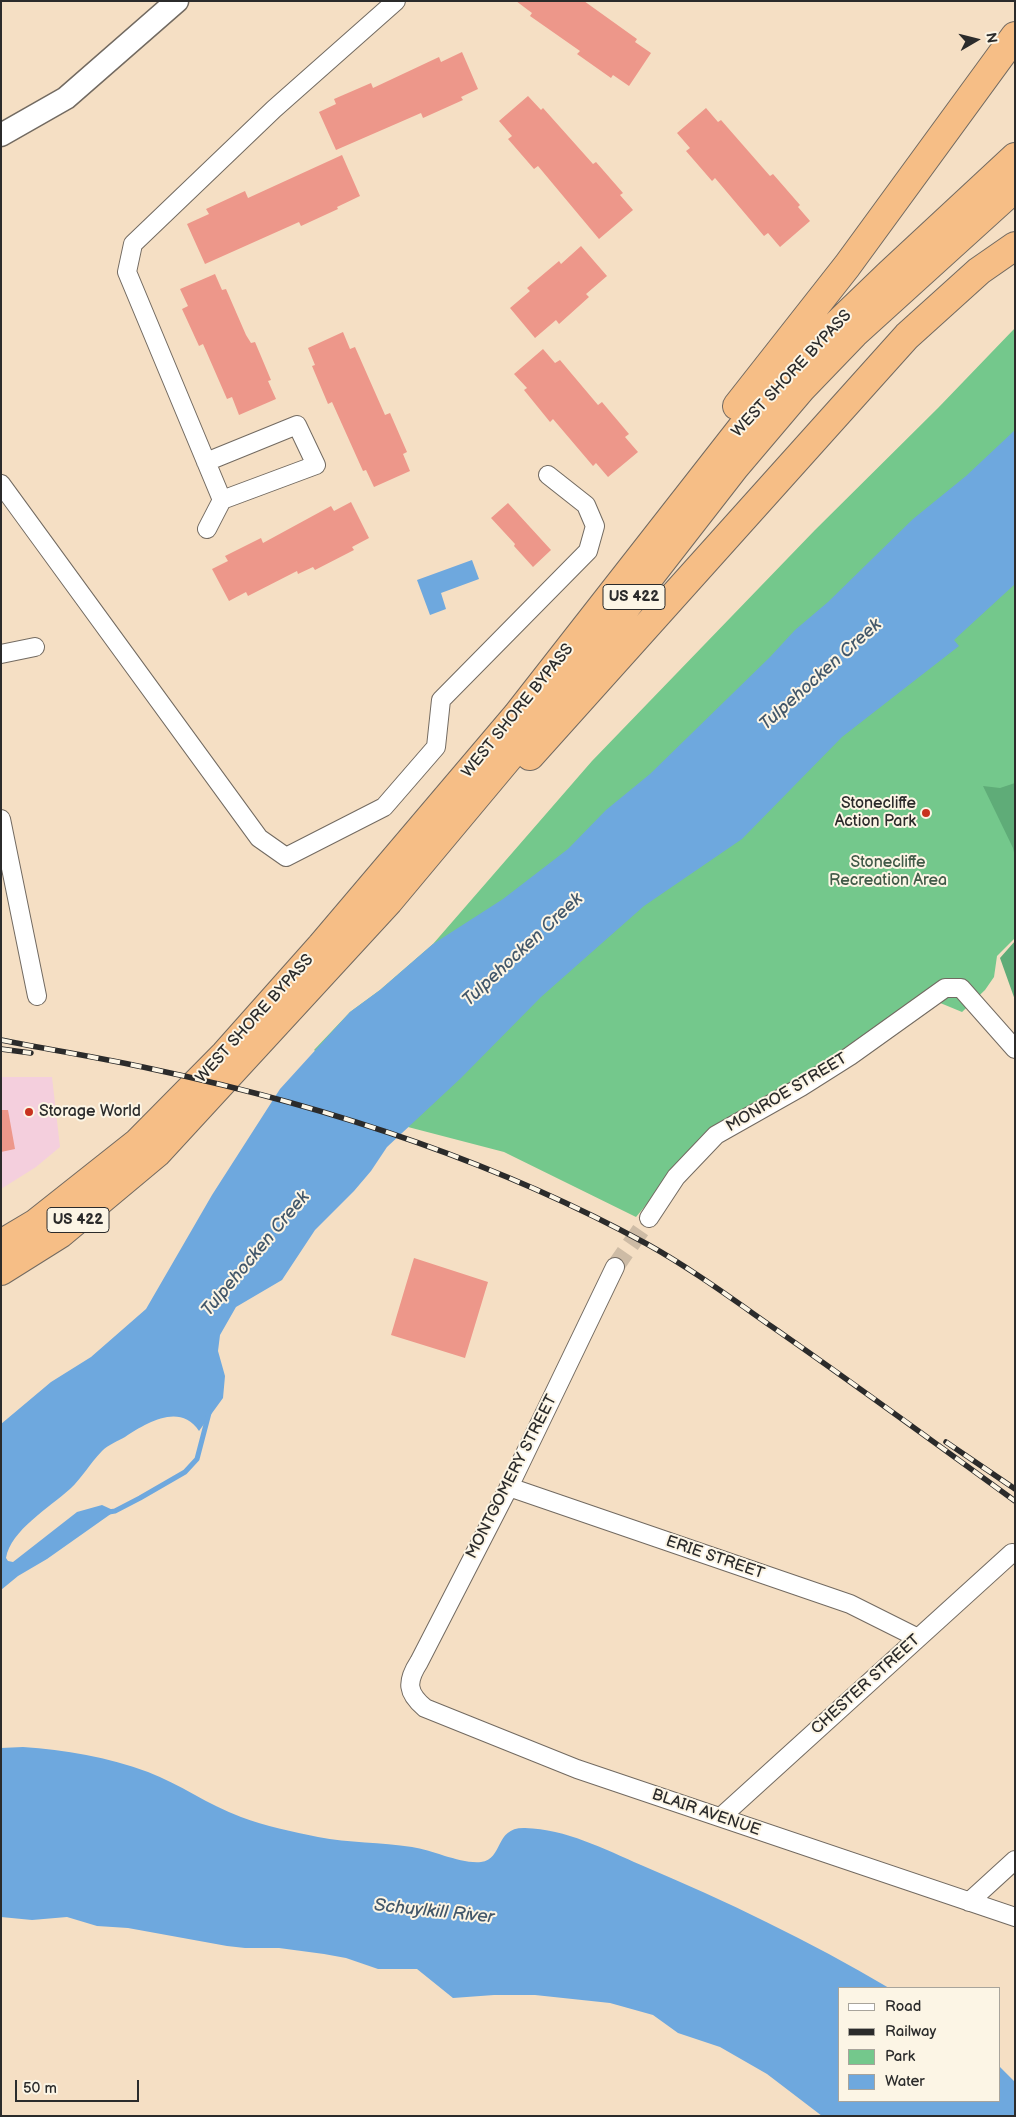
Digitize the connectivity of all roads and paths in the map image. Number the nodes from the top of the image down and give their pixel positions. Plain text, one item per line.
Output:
1 (177, 1) edge
2 (396, 1) edge
3 (1015, 36) edge
4 (1, 135) edge
5 (1015, 157) edge
6 (1015, 188) edge
7 (1015, 246) edge
8 (206, 462) junction
9 (548, 475) dead end
10 (1, 484) edge
11 (222, 500) junction
12 (207, 529) dead end
13 (640, 559) junction
14 (35, 647) dead end
15 (1, 654) edge
16 (1, 819) edge
17 (37, 996) dead end
18 (275, 1027) junction
19 (1015, 1049) edge
20 (149, 1160) junction
21 (82, 1187) junction
22 (649, 1218) tunnel mouth
23 (1, 1232) edge
24 (1, 1244) edge
25 (616, 1267) tunnel mouth
26 (1, 1271) edge
27 (1, 1287) edge
28 (508, 1487) junction
29 (1012, 1553) dead end
30 (918, 1638) junction
31 (410, 1688) joint
32 (721, 1817) junction
33 (1015, 1860) edge
34 (970, 1902) junction
35 (1015, 1917) edge

1 - 4 street
2 - 8 street
3 - 13 highway, US 422
5 - 13 highway, WEST SHORE BYPASS
6 - 18 highway, WEST SHORE BYPASS / US 422
7 - 18 highway
8 - 11 street
8 - 11 street
9 - 10 street
11 - 12 street
13 - 21 highway, WEST SHORE BYPASS / US 422
14 - 15 street
16 - 17 street
18 - 20 highway, WEST SHORE BYPASS / US 422
19 - 22 street, MONROE STREET
20 - 26 highway, WEST SHORE BYPASS / US 422
20 - 27 highway
21 - 23 highway
21 - 24 highway, WEST SHORE BYPASS / US 422
25 - 28 street, MONTGOMERY STREET
28 - 30 street, ERIE STREET
28 - 31 street, MONTGOMERY STREET
29 - 30 street, CHESTER STREET
30 - 32 street, CHESTER STREET
31 - 32 street, BLAIR AVENUE
32 - 34 street, BLAIR AVENUE
33 - 34 street
34 - 35 street, BLAIR AVENUE

